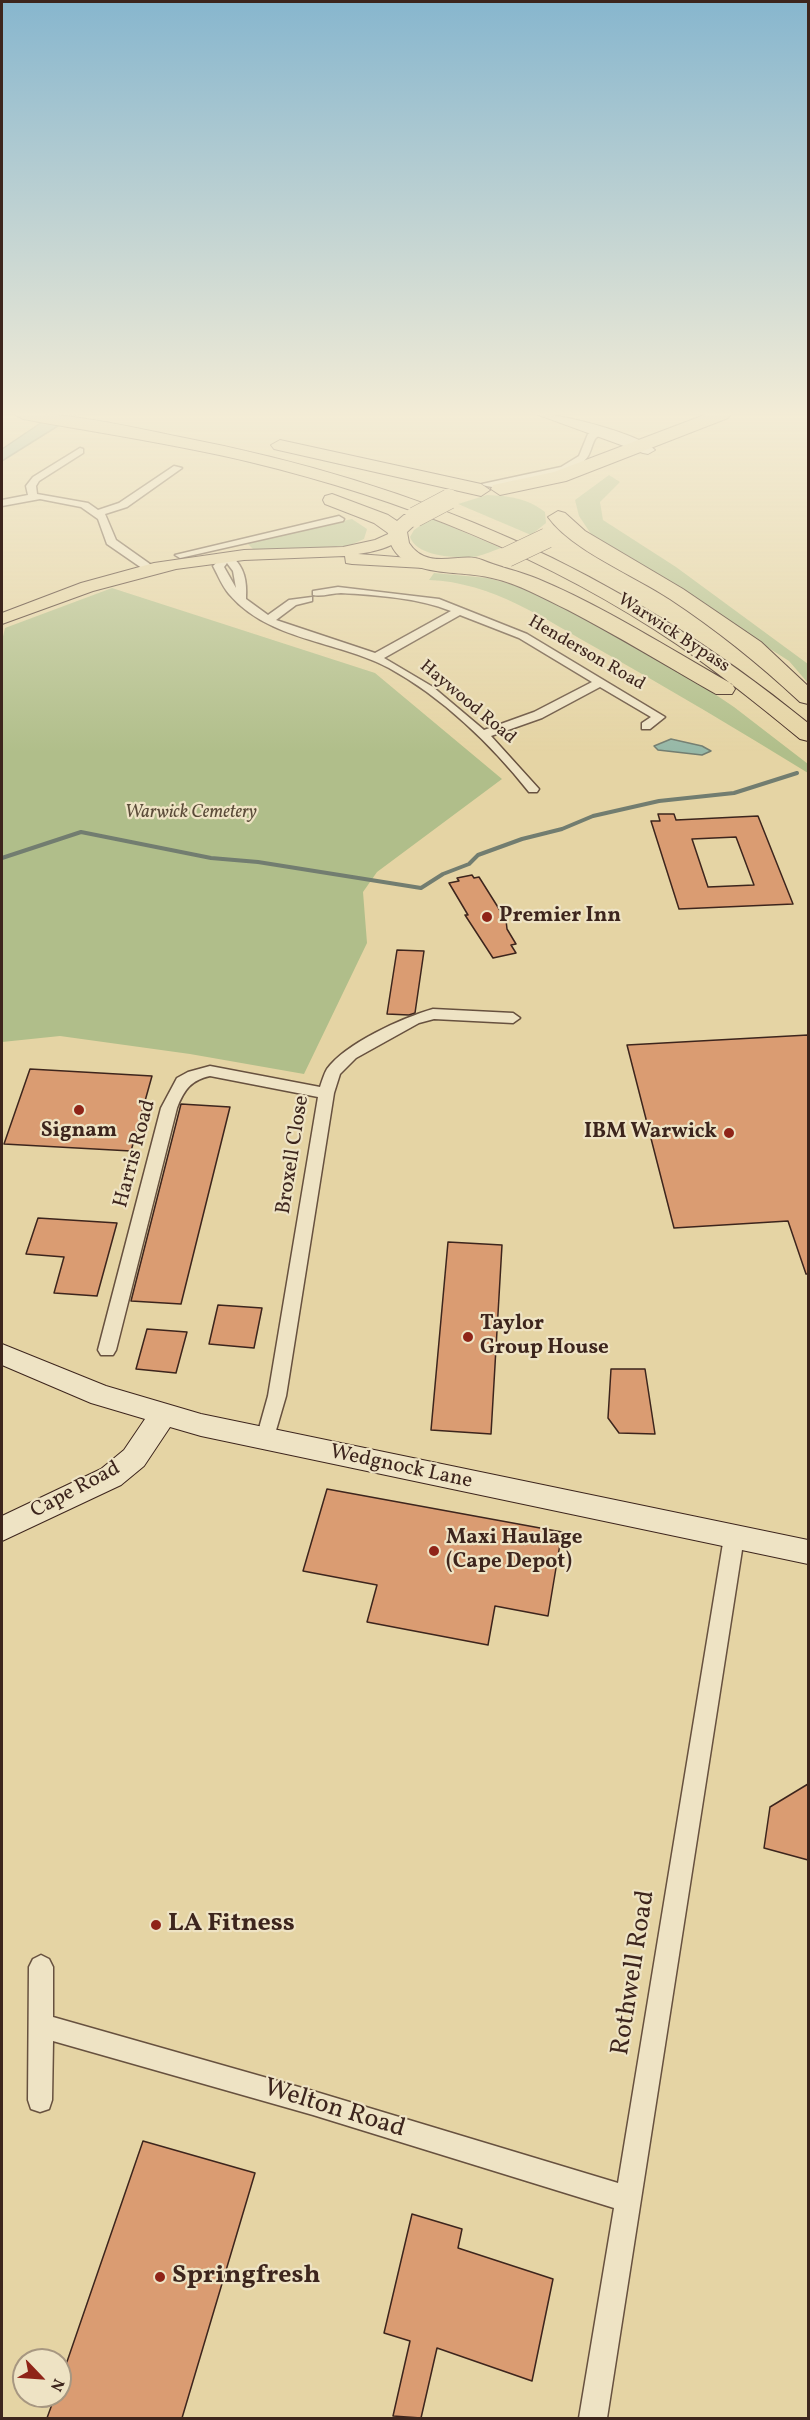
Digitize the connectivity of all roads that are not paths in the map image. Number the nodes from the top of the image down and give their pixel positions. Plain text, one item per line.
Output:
1 (107, 527) edge
2 (301, 527) edge
3 (390, 527) edge
4 (404, 527) edge
5 (470, 527) edge
6 (498, 527) edge
7 (556, 527) edge
8 (570, 527) edge
9 (397, 533) junction
10 (184, 556) dead end
11 (236, 558) junction
12 (436, 565) junction
13 (458, 567) junction
14 (153, 571) junction
15 (241, 600) junction
16 (459, 612) junction
17 (2, 619) edge
18 (267, 621) junction
19 (377, 657) junction
20 (599, 682) junction
21 (808, 697) edge
22 (808, 713) edge
23 (646, 726) dead end
24 (808, 734) edge
25 (481, 735) junction
26 (808, 747) edge
27 (533, 789) dead end
28 (513, 1018) dead end
29 (327, 1093) junction
30 (107, 1350) dead end
31 (2, 1354) edge
32 (163, 1415) junction
33 (265, 1439) junction
34 (2, 1529) edge
35 (734, 1537) junction
36 (808, 1552) edge
37 (41, 1967) dead end
38 (40, 2025) junction
39 (40, 2100) dead end
40 (627, 2199) junction
41 (592, 2418) edge

1 - 14 street
2 - 11 street
3 - 9 highway
4 - 9 highway, bridge
5 - 24 highway, Warwick Bypass
6 - 22 highway, Warwick Bypass
7 - 13 highway, bridge
8 - 21 highway
9 - 11 main road
9 - 12 highway
10 - 11 street
11 - 12 main road
11 - 14 main road
11 - 15 street
11 - 15 street, Haywood Road
12 - 13 highway
13 - 26 highway
14 - 17 main road
15 - 18 street, Haywood Road
16 - 18 street, Henderson Road
16 - 19 street
16 - 20 street, Henderson Road
18 - 19 street, Haywood Road
19 - 25 street, Haywood Road
20 - 23 street, Henderson Road
20 - 25 street
25 - 27 street, Haywood Road
28 - 29 street, Broxell Close
29 - 30 street, Harris Road
29 - 33 street, Broxell Close
31 - 32 street, Wedgnock Lane
32 - 33 street, Wedgnock Lane
32 - 34 street, Cape Road
33 - 35 street, Wedgnock Lane
35 - 36 street, Wedgnock Lane
35 - 40 street, Rothwell Road
37 - 38 street
38 - 39 street
38 - 40 street, Welton Road
40 - 41 street, Rothwell Road

